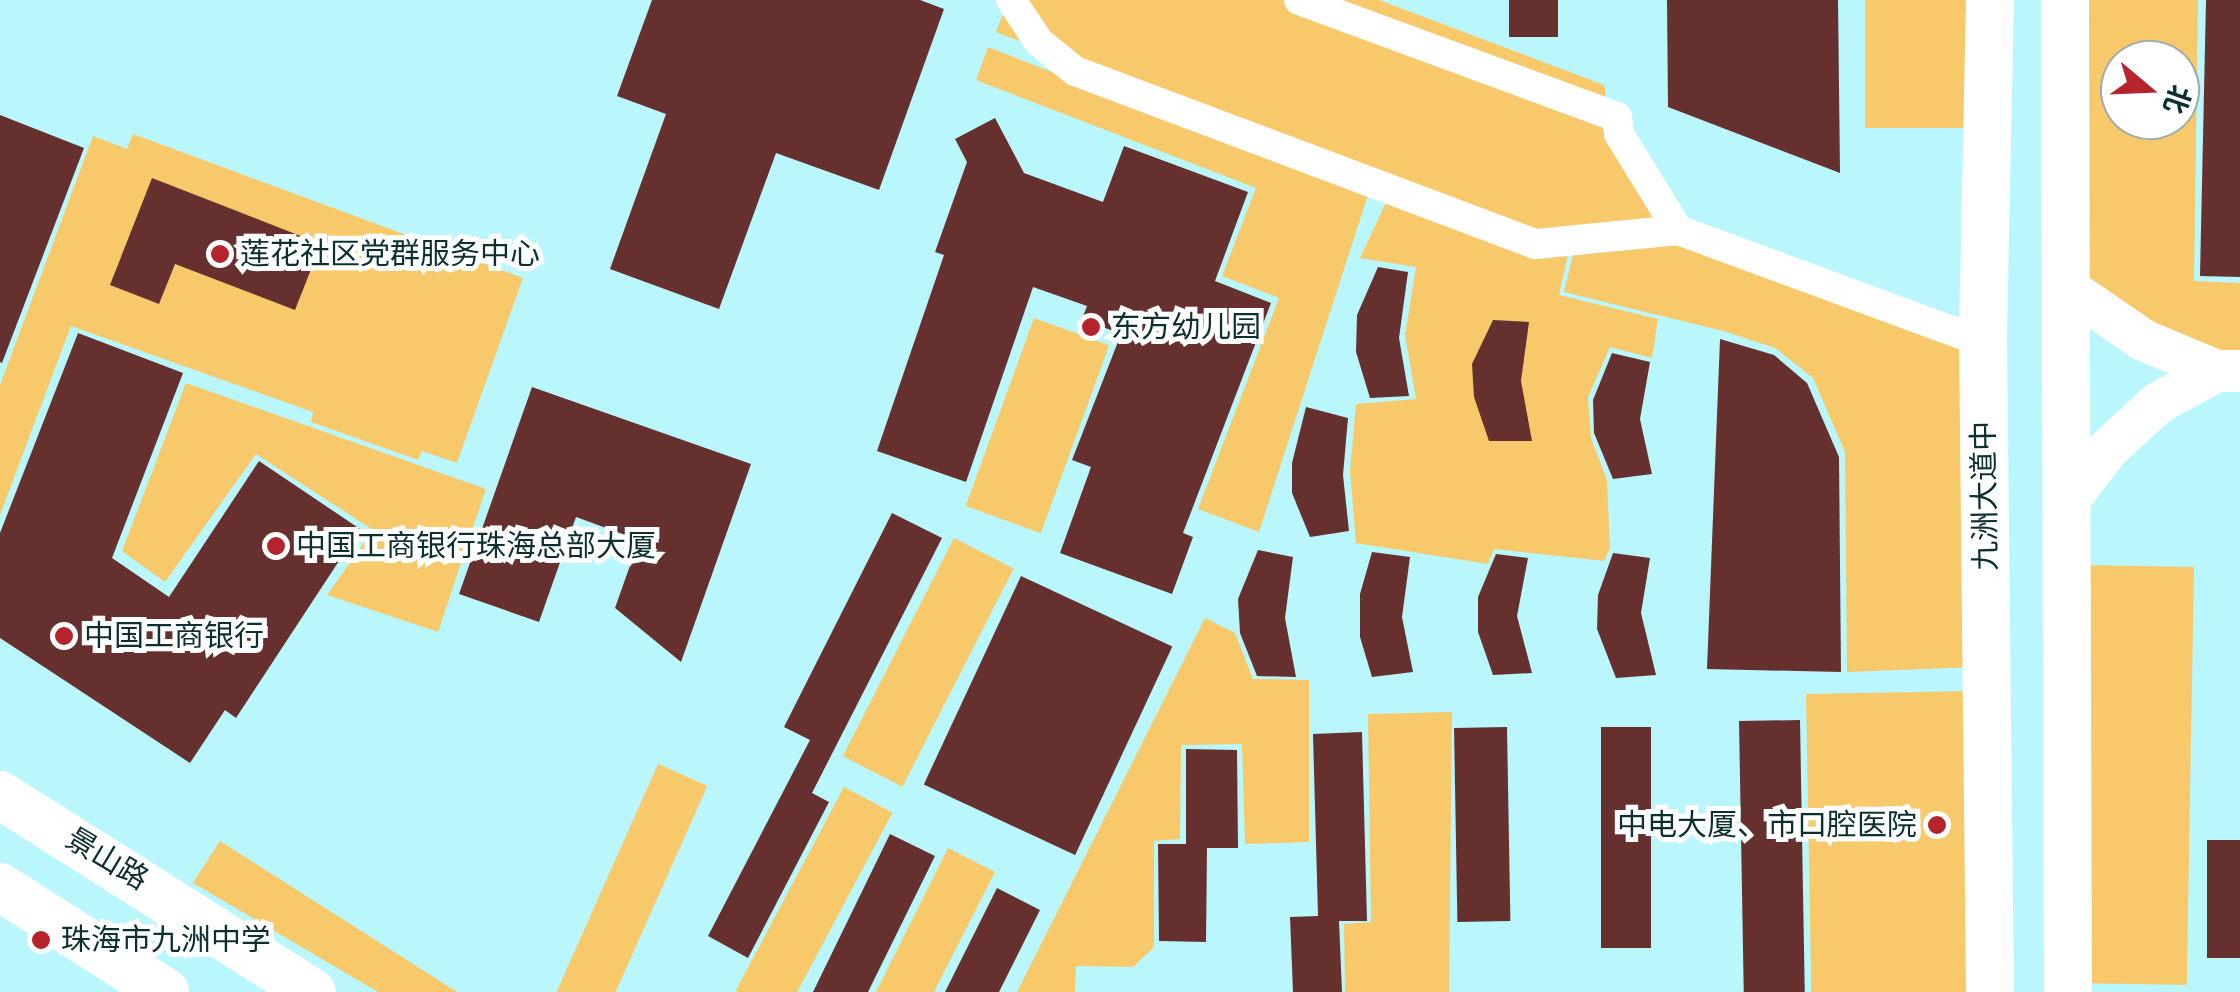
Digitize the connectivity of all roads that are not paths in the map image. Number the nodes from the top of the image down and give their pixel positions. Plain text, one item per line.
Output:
1 (1011, 0) edge
2 (1299, 0) edge
3 (1990, 0) edge
4 (2064, 0) edge
5 (1678, 230) junction
6 (2066, 287) junction
7 (1983, 342) junction
8 (2228, 371) edge
9 (2067, 503) junction
10 (0, 795) edge
11 (0, 887) edge
12 (165, 992) edge
13 (312, 992) edge
14 (1990, 992) edge
15 (2068, 992) edge

1 - 5 street
2 - 5 street
3 - 7 main road, 九洲大道中
4 - 6 main road
5 - 7 street
6 - 8 main road
6 - 9 main road
7 - 14 main road, 九洲大道中
8 - 9 main road
9 - 15 main road
10 - 13 main road, 景山路
11 - 12 main road

